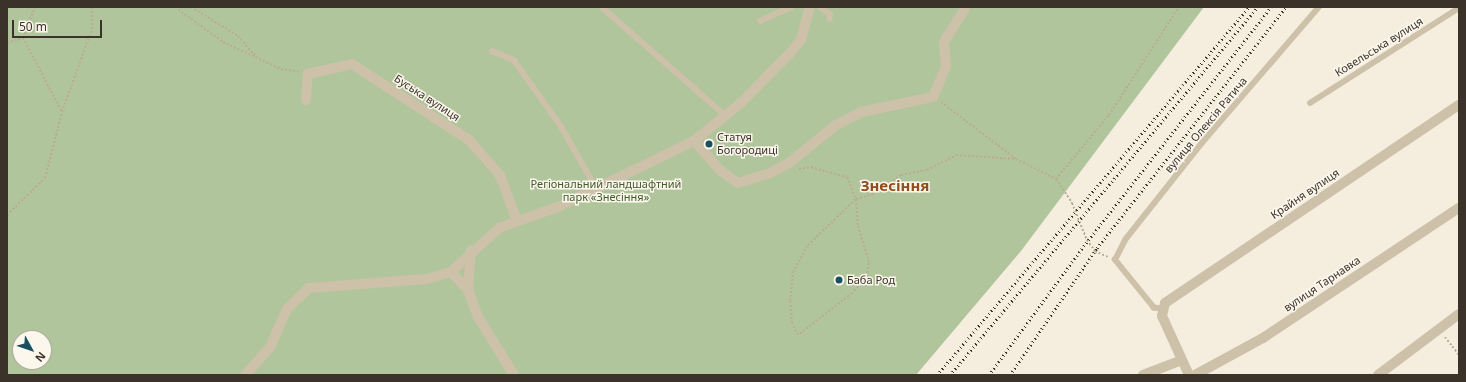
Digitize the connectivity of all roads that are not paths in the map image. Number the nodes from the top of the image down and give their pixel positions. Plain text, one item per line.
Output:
1 (602, 7) edge
2 (791, 7) edge
3 (810, 7) edge
4 (820, 7) edge
5 (1319, 7) edge
6 (1459, 8) edge
7 (965, 9) dead end
8 (830, 19) dead end
9 (760, 21) dead end
10 (492, 51) dead end
11 (306, 100) dead end
12 (1310, 103) dead end
13 (1459, 105) edge
14 (726, 116) junction
15 (694, 141) junction
16 (597, 189) junction
17 (1459, 208) edge
18 (517, 220) junction
19 (471, 250) junction
20 (451, 272) junction
21 (468, 290) junction
22 (1163, 306) junction
23 (1459, 314) edge
24 (1180, 361) junction
25 (245, 375) edge
26 (514, 375) edge
27 (1143, 375) edge
28 (1189, 375) edge
29 (1195, 375) edge
30 (1378, 375) edge

1 - 14 lane
2 - 9 lane
3 - 14 street
4 - 8 lane
5 - 22 lane, вулиця Олексія Ратича
6 - 12 lane, Ковельська вулиця
7 - 15 street
10 - 16 lane
11 - 18 street, Буська вулиця
13 - 22 street, Крайня вулиця
14 - 15 street
15 - 16 street
16 - 18 street
17 - 29 street, вулиця Тарнавка
18 - 19 street
19 - 20 street
19 - 21 street
20 - 21 street
20 - 25 street
21 - 26 street
22 - 24 street
23 - 30 street
24 - 27 street
24 - 28 street

